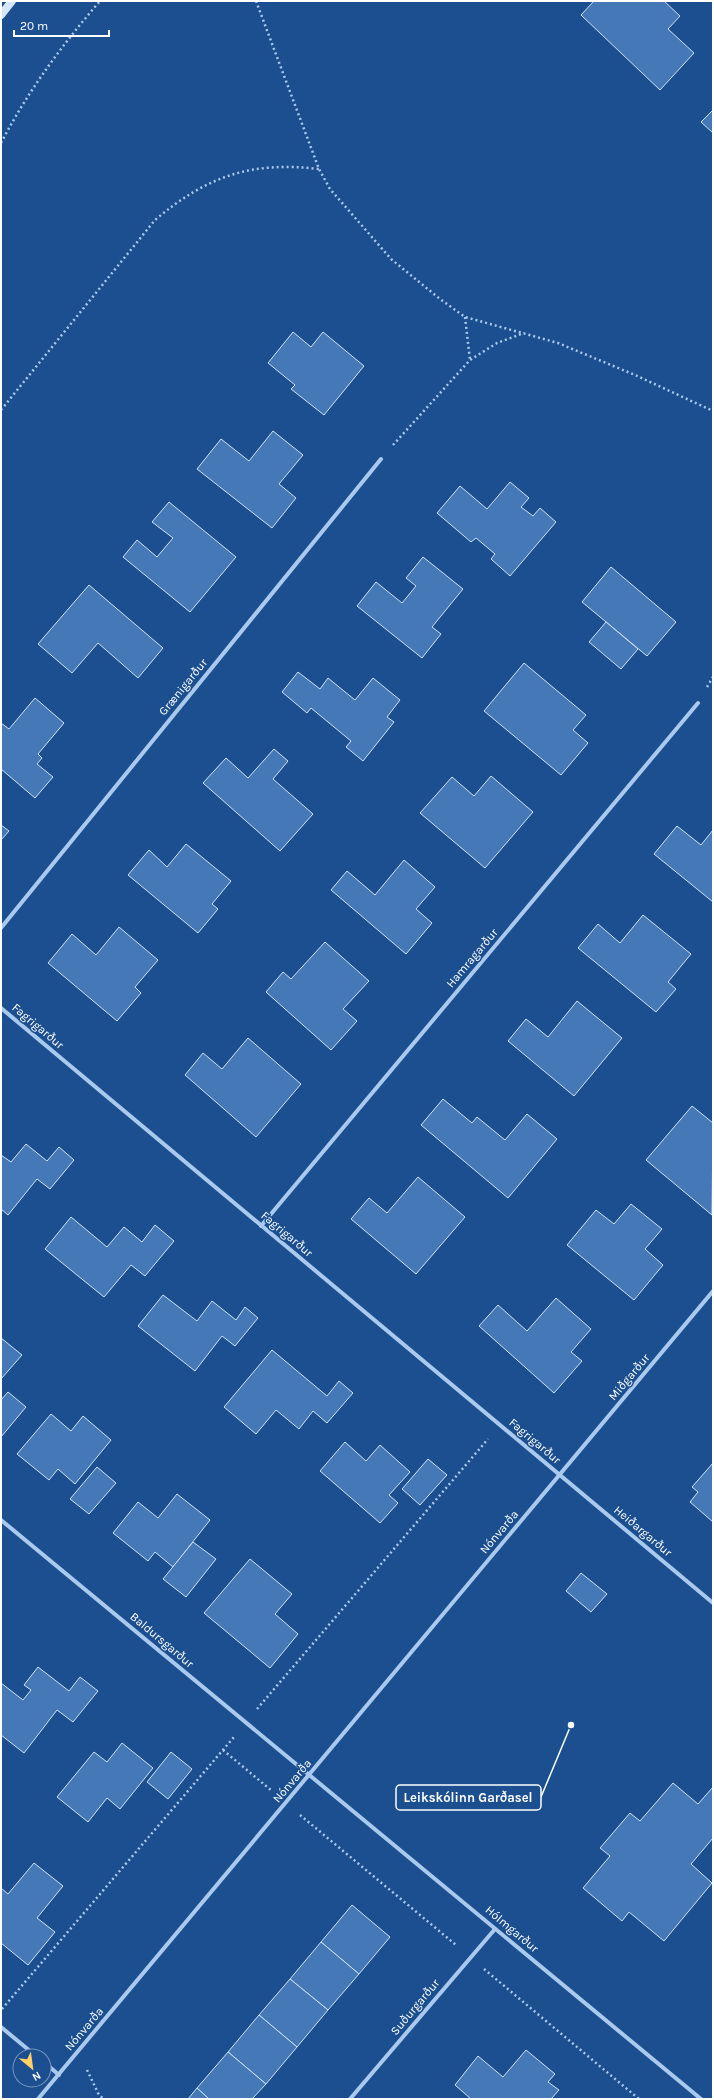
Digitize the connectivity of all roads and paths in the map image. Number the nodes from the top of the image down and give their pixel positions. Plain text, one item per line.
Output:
1 (12, 1) edge
2 (100, 1) edge
3 (256, 1) edge
4 (1, 15) edge
5 (1, 143) edge
6 (319, 170) junction
7 (465, 317) junction
8 (525, 333) junction
9 (470, 360) junction
10 (1, 410) edge
11 (713, 412) edge
12 (381, 459) joint
13 (698, 702) dead end
14 (1, 928) edge
15 (1, 1008) edge
16 (261, 1226) junction
17 (713, 1291) edge
18 (560, 1475) junction
19 (1, 1520) edge
20 (713, 1603) edge
21 (223, 1750) dead end
22 (309, 1775) junction
23 (286, 1803) junction
24 (495, 1929) junction
25 (470, 1958) junction
26 (1, 2027) edge
27 (26, 2048) edge
28 (73, 2058) junction
29 (52, 2069) edge
30 (59, 2075) junction
31 (38, 2099) edge
32 (104, 2099) edge
33 (350, 2099) edge
34 (639, 2099) edge
35 (701, 2099) edge

1 - 4 street
2 - 5 path
3 - 6 path
6 - 7 path
6 - 10 path
7 - 8 path
7 - 9 path
8 - 9 path
8 - 11 path
9 - 12 path
12 - 14 street, Grænigarður
13 - 16 street, Hamragarður
15 - 16 street, Fagrigarður
16 - 18 street, Fagrigarður
17 - 18 street, Miðgarður
18 - 20 street, Heiðargarður
18 - 22 street, Nónvarða
19 - 22 street, Baldursgarður
21 - 23 path
22 - 23 street, Nónvarða
22 - 24 street, Hólmgarður
23 - 25 path
23 - 28 street, Nónvarða
24 - 25 street, Suðurgarður
24 - 35 street, Hólmgarður
25 - 33 street, Suðurgarður
25 - 34 path
26 - 27 street
28 - 30 street, Nónvarða
28 - 32 path
29 - 30 street
30 - 31 street, Nónvarða

